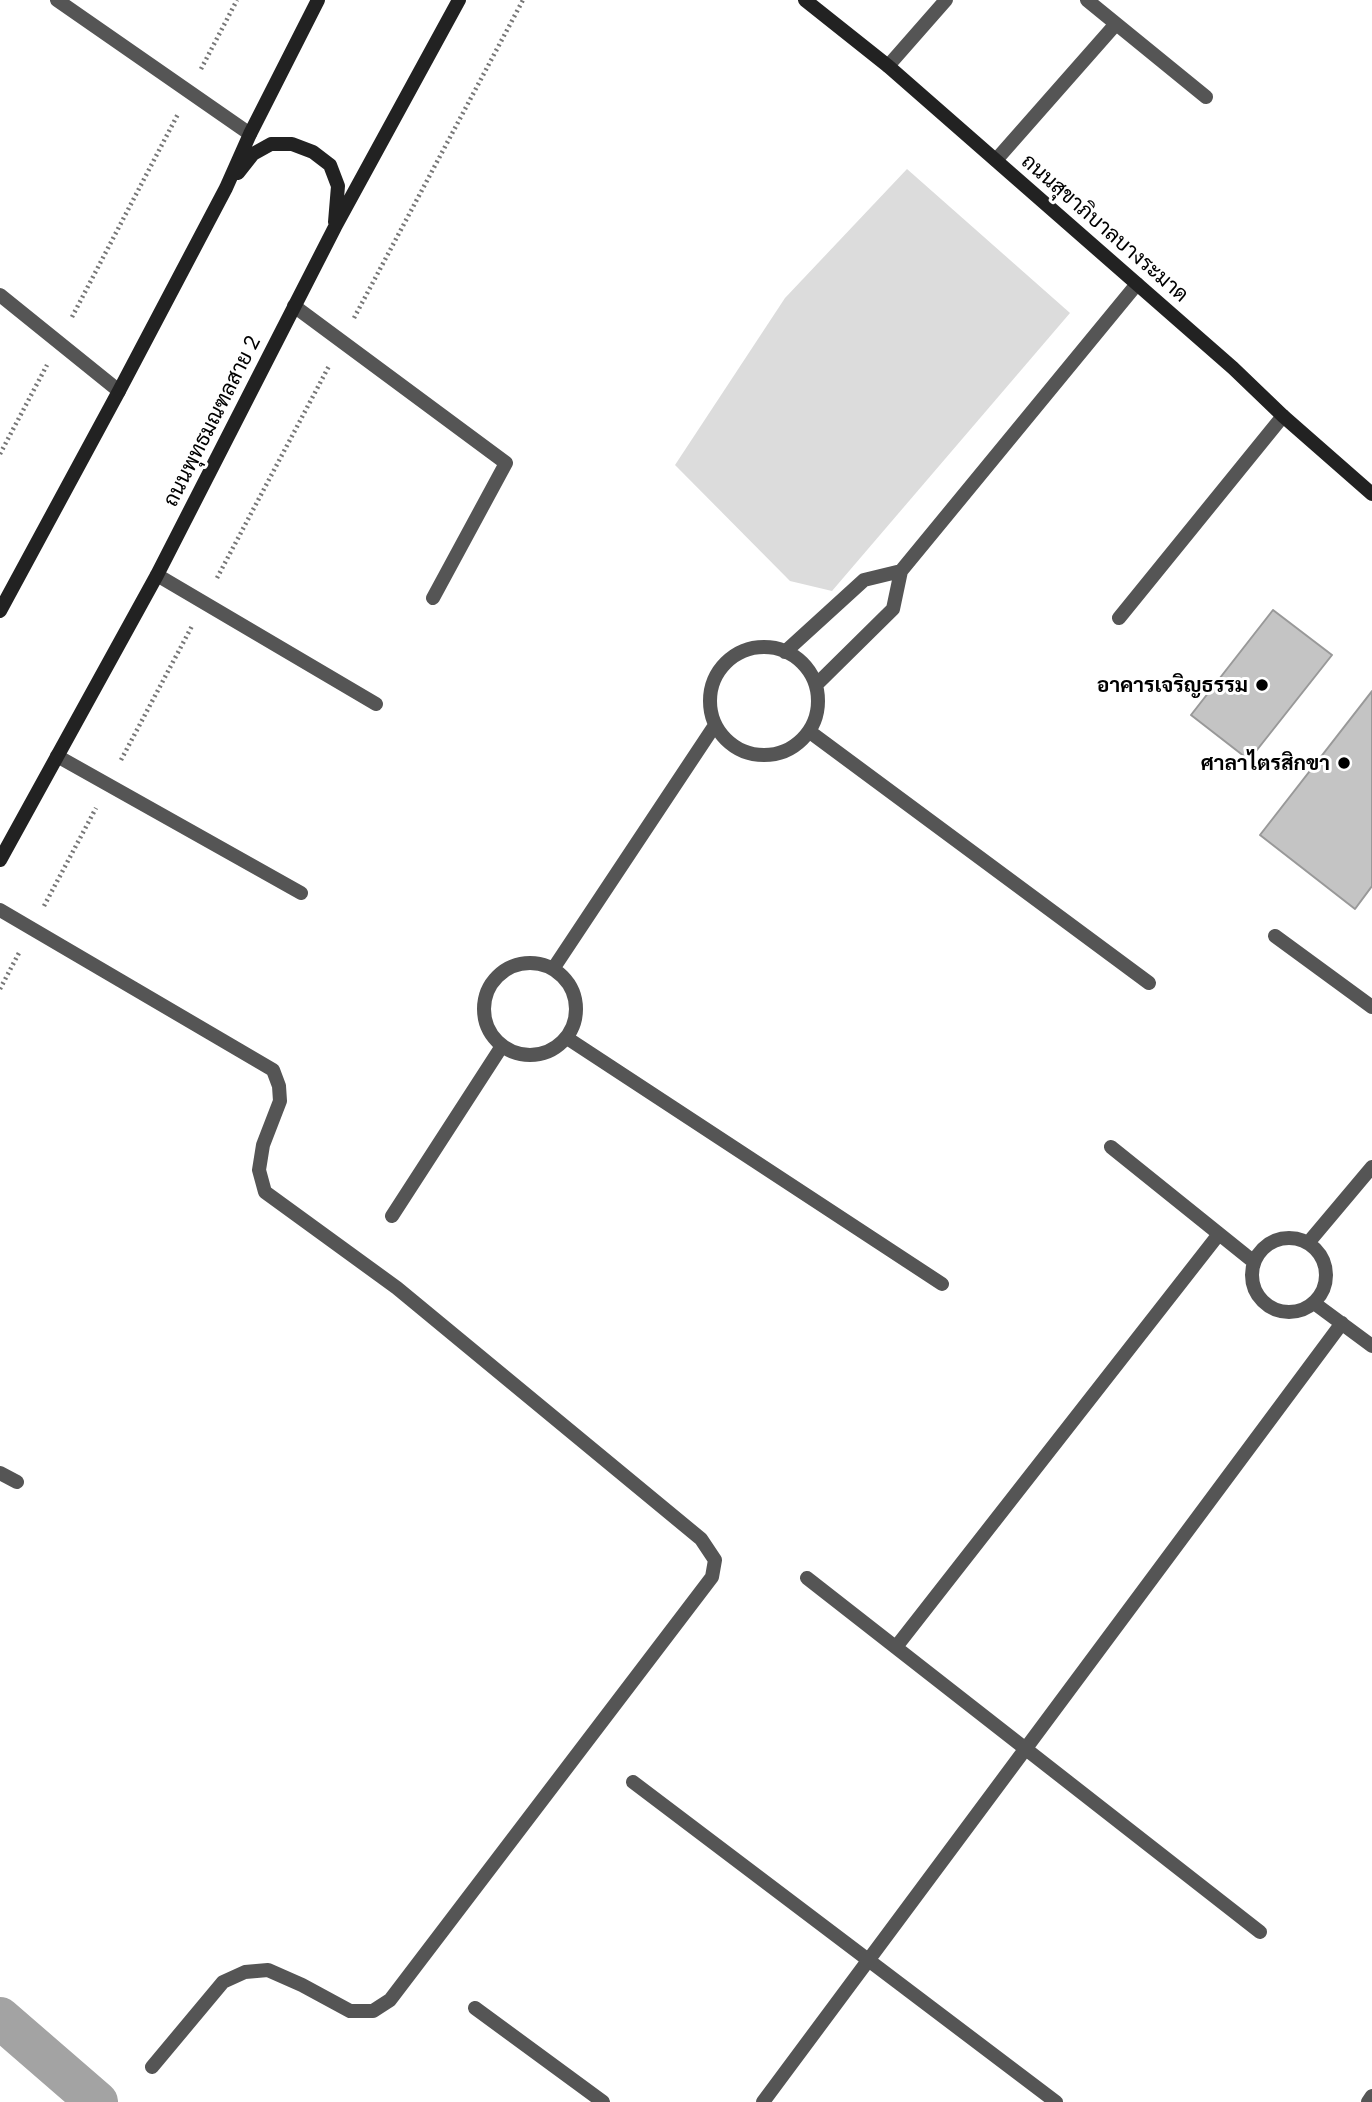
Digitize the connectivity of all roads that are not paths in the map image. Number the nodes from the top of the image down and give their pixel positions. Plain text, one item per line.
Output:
1 (57, 0) edge
2 (318, 0) edge
3 (459, 0) edge
4 (805, 0) edge
5 (946, 0) edge
6 (1087, 0) edge
7 (1115, 25) junction
8 (888, 66) junction
9 (1206, 97) dead end
10 (250, 134) junction
11 (996, 160) junction
12 (226, 188) junction
13 (335, 228) junction
14 (1136, 284) junction
15 (0, 295) edge
16 (294, 306) junction
17 (119, 391) junction
18 (1283, 416) junction
19 (1372, 494) edge
20 (901, 571) junction
21 (158, 575) junction
22 (433, 598) dead end
23 (0, 611) edge
24 (1119, 618) dead end
25 (785, 652) junction
26 (816, 685) junction
27 (376, 704) dead end
28 (715, 725) junction
29 (810, 732) junction
30 (57, 756) junction
31 (0, 860) edge
32 (301, 893) dead end
33 (0, 910) edge
34 (1275, 936) dead end
35 (553, 969) junction
36 (1149, 984) dead end
37 (1372, 1007) edge
38 (568, 1038) junction
39 (502, 1046) junction
40 (1111, 1147) dead end
41 (1372, 1167) edge
42 (392, 1216) dead end
43 (1219, 1234) junction
44 (1308, 1243) junction
45 (1254, 1262) junction
46 (942, 1284) dead end
47 (1314, 1303) junction
48 (1342, 1323) junction
49 (1372, 1346) edge
50 (0, 1473) edge
51 (17, 1482) dead end
52 (807, 1578) dead end
53 (896, 1647) junction
54 (1026, 1749) junction
55 (633, 1782) dead end
56 (1261, 1932) dead end
57 (868, 1960) junction
58 (475, 2008) dead end
59 (152, 2067) dead end
60 (1372, 2096) edge
61 (603, 2102) edge
62 (763, 2102) edge
63 (1056, 2102) edge
64 (1368, 2102) edge

1 - 10 street
2 - 10 main road
3 - 13 main road, ถนนพุทธมณฑลสาย 2
4 - 8 main road, ถนนสุขาภิบาลบางระมาด
5 - 8 street
6 - 7 street
7 - 9 street
7 - 11 street
8 - 11 main road, ถนนสุขาภิบาลบางระมาด
10 - 12 main road
11 - 14 main road, ถนนสุขาภิบาลบางระมาด
12 - 13 main road
12 - 17 main road
13 - 16 main road, ถนนพุทธมณฑลสาย 2
14 - 18 main road, ถนนสุขาภิบาลบางระมาด
14 - 20 street
15 - 17 street
16 - 21 main road, ถนนพุทธมณฑลสาย 2
16 - 22 street
17 - 23 main road
18 - 19 main road, ถนนสุขาภิบาลบางระมาด
18 - 24 street
20 - 25 street
20 - 26 street
21 - 27 street
21 - 30 main road, ถนนพุทธมณฑลสาย 2
25 - 26 street
25 - 28 street
26 - 29 street
28 - 29 street
28 - 35 street
29 - 36 street
30 - 31 main road, ถนนพุทธมณฑลสาย 2
30 - 32 street
33 - 59 street
34 - 37 street
35 - 38 street
35 - 39 street
38 - 39 street
38 - 46 street
39 - 42 street
40 - 43 street
41 - 44 street
43 - 45 street
43 - 53 street
44 - 45 street
44 - 47 street
45 - 47 street
47 - 48 street
48 - 49 street
48 - 54 street
50 - 51 street
52 - 53 street
53 - 54 street
54 - 56 street
54 - 57 street
55 - 57 street
57 - 62 street
57 - 63 street
58 - 61 street
60 - 64 street

